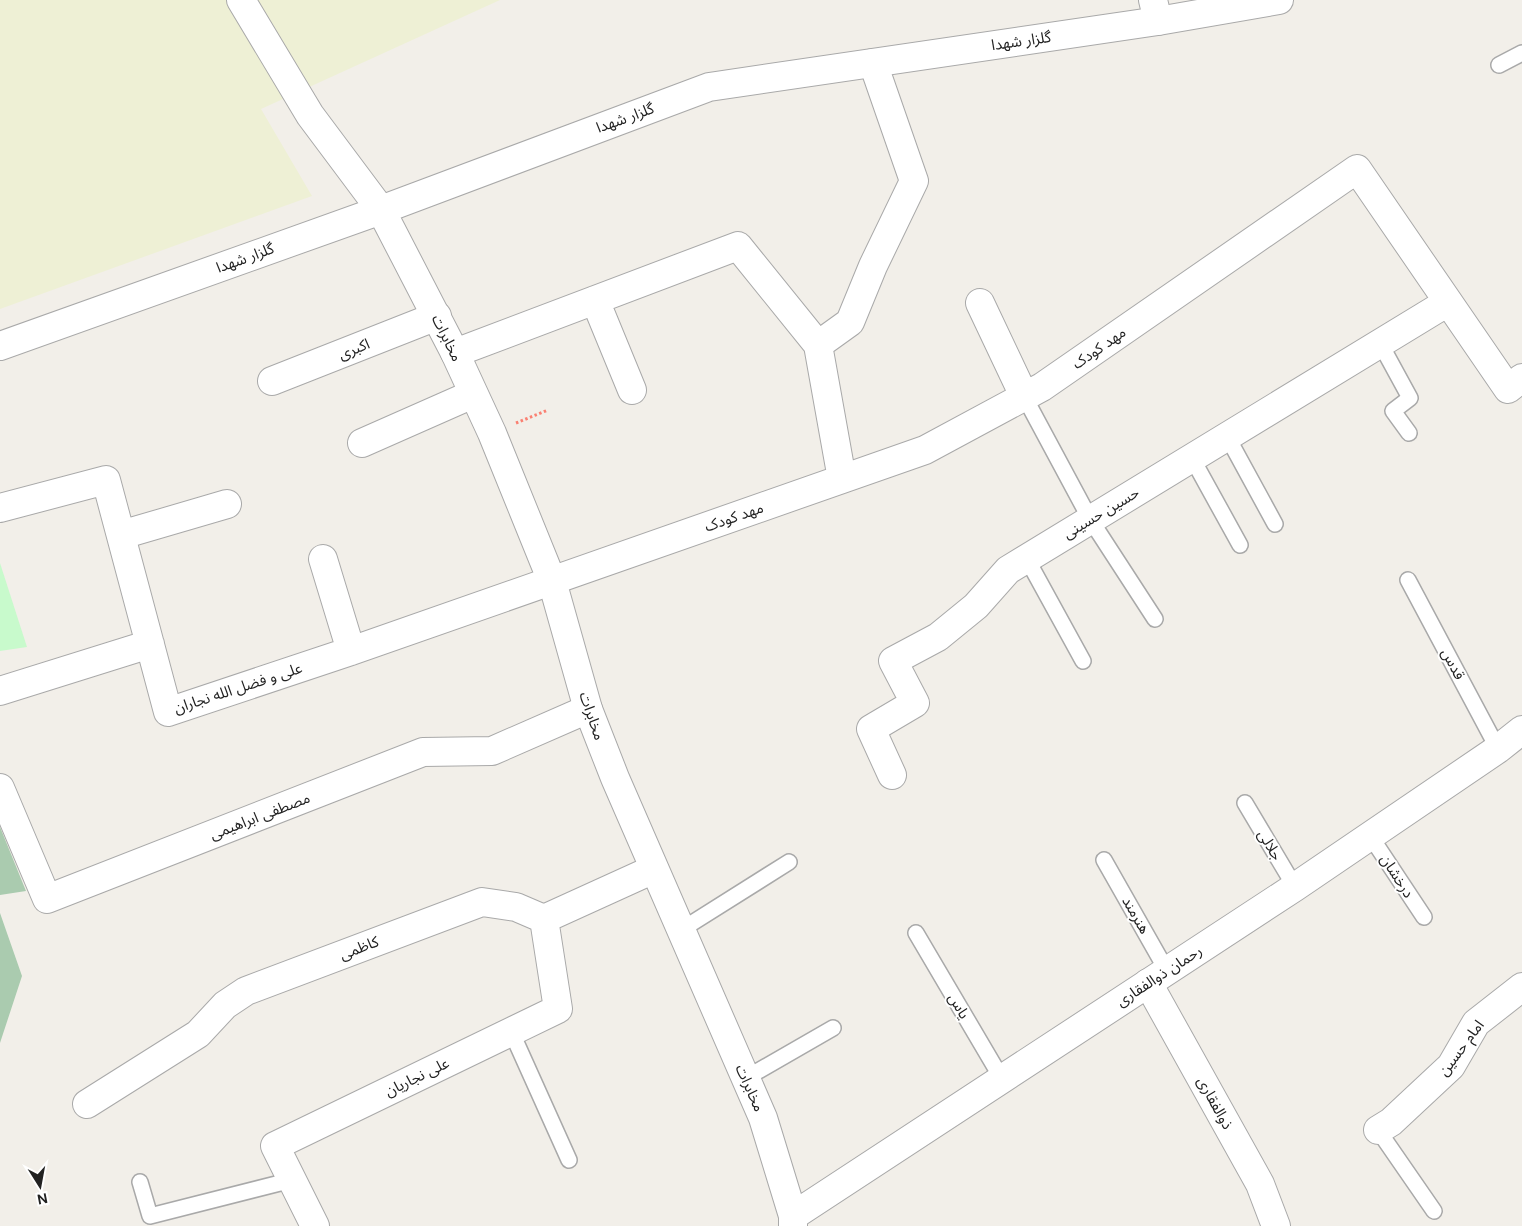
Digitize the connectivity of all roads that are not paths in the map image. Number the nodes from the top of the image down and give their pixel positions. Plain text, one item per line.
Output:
1 (241, 0) edge
2 (1279, 0) edge
3 (1155, 11) edge
4 (1522, 53) edge
5 (873, 63) junction
6 (1498, 66) dead end
7 (381, 210) junction
8 (595, 300) junction
9 (1448, 302) junction
10 (980, 303) dead end
11 (436, 316) junction
12 (1380, 343) junction
13 (818, 345) junction
14 (0, 346) edge
15 (455, 353) junction
16 (1522, 378) edge
17 (272, 381) dead end
18 (632, 390) dead end
19 (473, 394) junction
20 (1024, 396) junction
21 (1409, 433) dead end
22 (1227, 436) junction
23 (362, 443) dead end
24 (1192, 458) junction
25 (842, 480) junction
26 (227, 504) dead end
27 (0, 508) edge
28 (1090, 520) junction
29 (1275, 524) dead end
30 (121, 535) junction
31 (1240, 545) dead end
32 (1027, 558) junction
33 (322, 559) dead end
34 (1408, 580) dead end
35 (552, 581) junction
36 (1155, 619) dead end
37 (150, 644) junction
38 (351, 651) junction
39 (1083, 661) dead end
40 (0, 691) edge
41 (588, 709) junction
42 (1522, 730) edge
43 (1498, 749) junction
44 (892, 776) dead end
45 (0, 788) edge
46 (1245, 803) dead end
47 (1369, 834) junction
48 (1104, 860) dead end
49 (789, 862) dead end
50 (654, 869) junction
51 (1295, 887) junction
52 (1424, 917) dead end
53 (544, 919) junction
54 (681, 930) junction
55 (916, 933) dead end
56 (1158, 977) junction
57 (1520, 992) edge
58 (833, 1028) dead end
59 (511, 1031) junction
60 (746, 1078) junction
61 (1002, 1079) junction
62 (87, 1104) dead end
63 (1378, 1130) joint
64 (569, 1160) dead end
65 (292, 1180) junction
66 (140, 1182) dead end
67 (1434, 1211) dead end
68 (793, 1221) edge
69 (315, 1226) edge
70 (1276, 1226) edge

1 - 7 street, مخابرات
2 - 3 street, گلزار شهدا
3 - 5 street, گلزار شهدا
4 - 6 lane
5 - 7 street, گلزار شهدا
5 - 13 street
7 - 11 street, مخابرات
7 - 14 street, گلزار شهدا
8 - 13 street
8 - 15 street
8 - 18 street
9 - 12 street, حسین حسینی
9 - 16 street, مهد کودک
9 - 20 street, مهد کودک
10 - 20 street
11 - 15 street, مخابرات
11 - 17 street, اکبری
12 - 21 lane
12 - 22 street, حسین حسینی
13 - 25 street
15 - 19 street, مخابرات
19 - 23 street
19 - 35 street, مخابرات
20 - 25 street, مهد کودک
20 - 28 lane
22 - 24 street, حسین حسینی
22 - 29 lane
24 - 28 street, حسین حسینی
24 - 31 lane
25 - 35 street, مهد کودک
26 - 30 street
27 - 30 street, علی و فضل الله نجاران
28 - 32 street, حسین حسینی
28 - 36 lane
30 - 37 street, علی و فضل الله نجاران
32 - 39 lane
32 - 44 street, حسین حسینی
33 - 38 street
34 - 43 lane, قدس
35 - 38 street, علی و فضل الله نجاران
35 - 41 street, مخابرات
37 - 38 street, علی و فضل الله نجاران
37 - 40 street
41 - 45 street, مصطفی ابراهیمی
41 - 50 street, مخابرات
42 - 43 street, رحمان ذوالفقاری
43 - 47 street, رحمان ذوالفقاری
46 - 51 lane, جلالی
47 - 51 street, رحمان ذوالفقاری
47 - 52 lane, درخشان
48 - 56 lane, هنرمند
49 - 54 lane
50 - 53 street
50 - 54 street, مخابرات
51 - 56 street, رحمان ذوالفقاری
53 - 59 street, علی نجاریان
53 - 62 street, کاظمی
54 - 60 street, مخابرات
55 - 61 lane, یاس
56 - 61 street, رحمان ذوالفقاری
56 - 70 street, ذوالفقاری
57 - 63 street, امام حسین
58 - 60 lane
59 - 64 lane
59 - 65 street, علی نجاریان
60 - 68 street, مخابرات
61 - 68 street, رحمان ذوالفقاری
63 - 67 lane
65 - 66 lane
65 - 69 street, علی نجاریان

